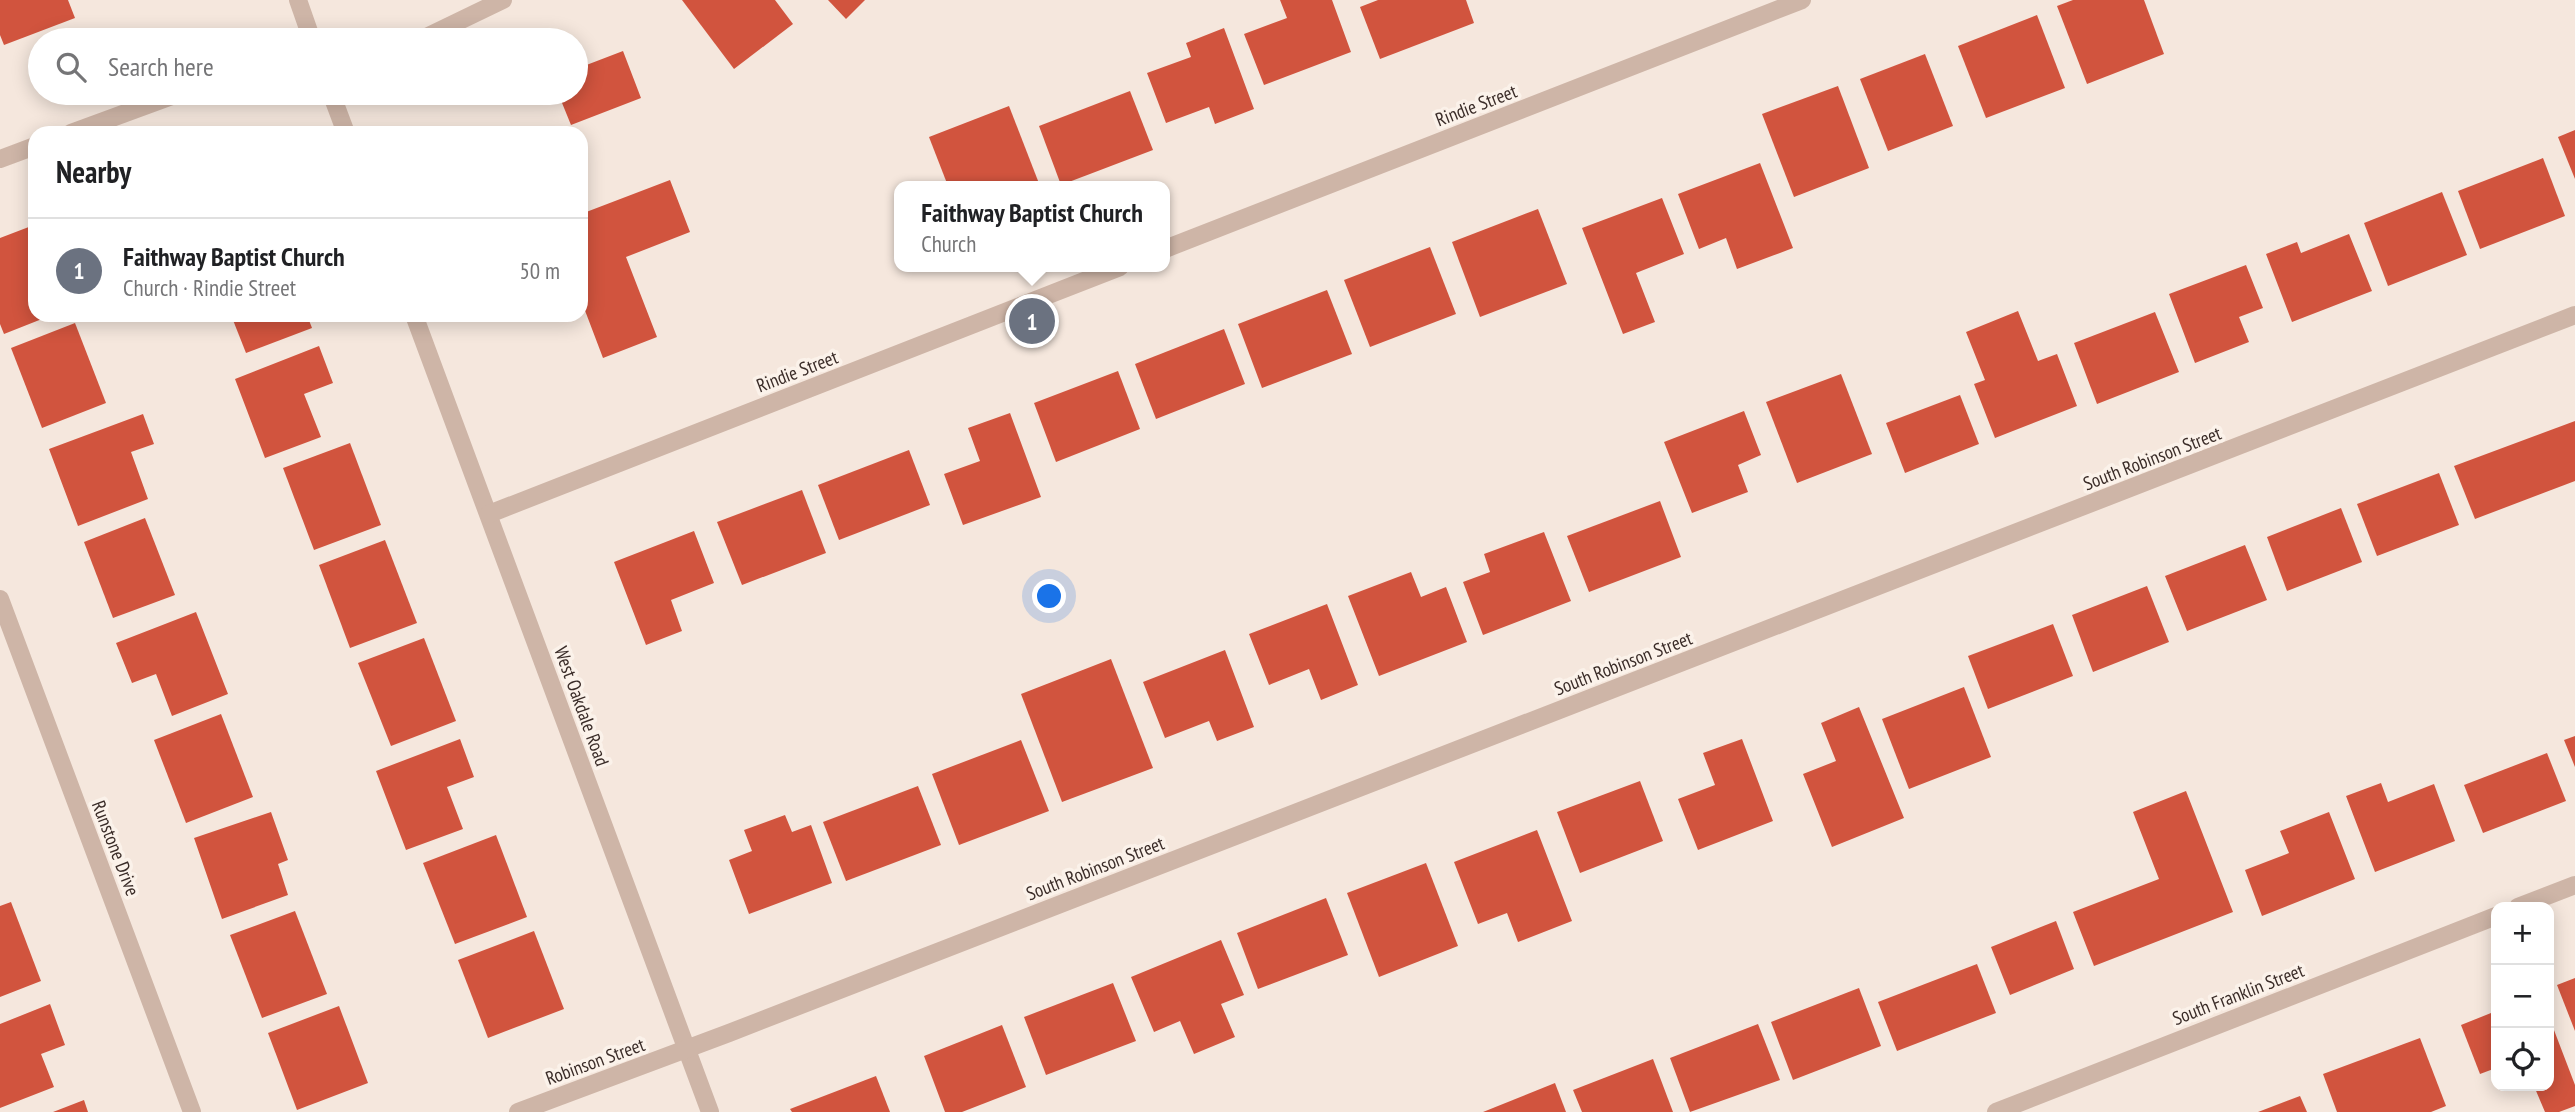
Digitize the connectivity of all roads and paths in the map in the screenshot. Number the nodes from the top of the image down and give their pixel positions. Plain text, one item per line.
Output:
1 (298, 0) edge
2 (503, 0) edge
3 (1801, 0) edge
4 (308, 28) edge
5 (445, 28) edge
6 (147, 105) edge
7 (336, 105) edge
8 (90, 126) edge
9 (343, 126) edge
10 (28, 149) edge
11 (0, 159) edge
12 (1170, 247) edge
13 (1107, 272) edge
14 (2575, 316) edge
15 (417, 322) edge
16 (489, 514) junction
17 (0, 599) edge
18 (2575, 885) edge
19 (2531, 902) edge
20 (2491, 918) edge
21 (687, 1049) junction
22 (192, 1112) edge
23 (518, 1112) edge
24 (710, 1112) edge
25 (1996, 1112) edge

1 - 4 street
2 - 5 street
3 - 12 street, Rindie Street
6 - 8 street
7 - 9 street
10 - 11 street
13 - 16 street, Rindie Street
14 - 21 street, South Robinson Street
15 - 16 street, West Oakdale Road
16 - 21 street, West Oakdale Road
17 - 22 street, Runstone Drive
18 - 19 street
20 - 25 street, South Franklin Street
21 - 23 street, Robinson Street
21 - 24 street, West Oakdale Road

